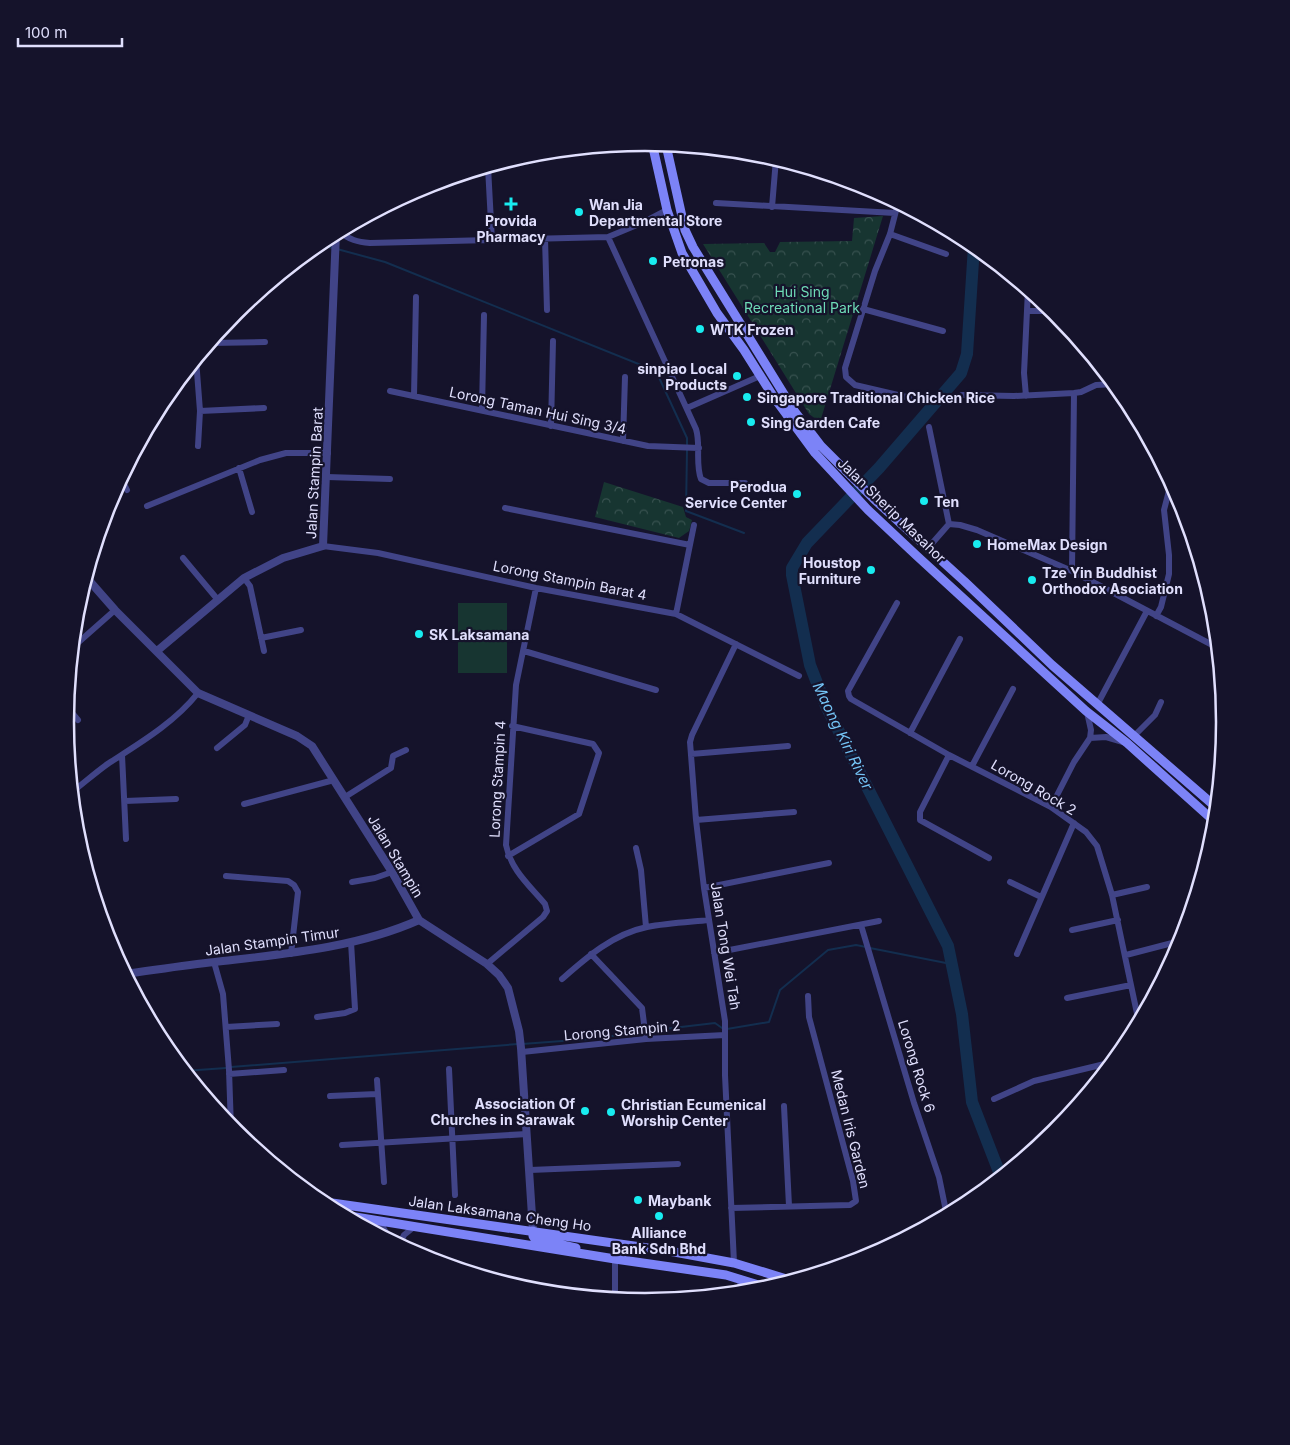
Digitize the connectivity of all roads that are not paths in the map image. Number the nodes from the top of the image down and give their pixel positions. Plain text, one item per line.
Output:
1 (654, 151) edge
2 (668, 152) edge
3 (775, 167) edge
4 (488, 174) edge
5 (716, 202) dead end
6 (772, 207) junction
7 (896, 209) edge
8 (667, 210) junction
9 (895, 213) junction
10 (890, 234) junction
11 (346, 236) edge
12 (608, 237) junction
13 (545, 238) junction
14 (492, 241) junction
15 (337, 242) edge
16 (946, 254) dead end
17 (416, 297) dead end
18 (1028, 298) edge
19 (863, 309) junction
20 (547, 310) dead end
21 (1027, 311) junction
22 (1041, 311) edge
23 (484, 315) dead end
24 (943, 331) dead end
25 (265, 342) dead end
26 (552, 342) dead end
27 (219, 343) edge
28 (197, 369) edge
29 (760, 376) junction
30 (625, 377) dead end
31 (1105, 385) edge
32 (390, 391) dead end
33 (1074, 392) junction
34 (962, 395) dead end
35 (414, 396) junction
36 (1026, 396) junction
37 (915, 401) dead end
38 (264, 408) dead end
39 (686, 408) junction
40 (482, 410) junction
41 (200, 411) junction
42 (551, 426) junction
43 (929, 427) dead end
44 (623, 441) junction
45 (198, 446) dead end
46 (697, 448) junction
47 (328, 453) junction
48 (239, 468) junction
49 (327, 477) junction
50 (390, 479) dead end
51 (745, 483) dead end
52 (125, 486) edge
53 (127, 490) dead end
54 (1168, 494) edge
55 (147, 506) dead end
56 (505, 508) dead end
57 (252, 512) dead end
58 (949, 524) junction
59 (694, 525) dead end
60 (690, 545) junction
61 (323, 546) junction
62 (928, 548) junction
63 (183, 558) dead end
64 (1072, 571) junction
65 (244, 578) junction
66 (91, 583) edge
67 (536, 588) junction
68 (218, 600) junction
69 (897, 603) dead end
70 (115, 610) junction
71 (1147, 611) junction
72 (676, 614) junction
73 (1156, 616) junction
74 (301, 630) dead end
75 (261, 638) junction
76 (960, 639) dead end
77 (80, 641) edge
78 (736, 644) junction
79 (1210, 644) edge
80 (157, 651) junction
81 (264, 651) dead end
82 (524, 651) junction
83 (799, 676) dead end
84 (1013, 689) dead end
85 (656, 690) dead end
86 (198, 693) junction
87 (1161, 702) dead end
88 (1097, 705) junction
89 (1086, 711) junction
90 (249, 715) junction
91 (74, 716) edge
92 (78, 720) dead end
93 (512, 726) junction
94 (910, 733) junction
95 (1090, 738) junction
96 (1130, 740) junction
97 (788, 746) dead end
98 (217, 748) dead end
99 (406, 750) dead end
100 (691, 754) junction
101 (122, 755) junction
102 (949, 755) junction
103 (972, 766) junction
104 (334, 780) junction
105 (78, 788) edge
106 (345, 797) junction
107 (176, 799) dead end
108 (125, 801) junction
109 (1210, 803) edge
110 (244, 804) dead end
111 (1051, 807) junction
112 (794, 812) dead end
113 (1208, 815) edge
114 (696, 820) junction
115 (1074, 823) junction
116 (126, 839) dead end
117 (636, 848) dead end
118 (508, 856) junction
119 (989, 858) dead end
120 (829, 863) dead end
121 (392, 872) junction
122 (226, 876) dead end
123 (352, 882) dead end
124 (1010, 882) dead end
125 (1147, 886) dead end
126 (704, 888) junction
127 (1112, 895) junction
128 (1041, 897) junction
129 (419, 920) junction
130 (709, 920) junction
131 (1118, 920) junction
132 (879, 921) dead end
133 (861, 925) junction
134 (646, 927) junction
135 (1072, 930) dead end
136 (351, 942) junction
137 (1172, 943) edge
138 (714, 953) junction
139 (291, 954) junction
140 (591, 954) junction
141 (1016, 954) dead end
142 (1126, 955) junction
143 (214, 962) junction
144 (487, 964) junction
145 (132, 973) edge
146 (562, 979) dead end
147 (1131, 985) junction
148 (808, 996) dead end
149 (1067, 998) dead end
150 (1138, 1011) edge
151 (317, 1017) dead end
152 (277, 1024) dead end
153 (226, 1027) junction
154 (725, 1033) junction
155 (646, 1036) junction
156 (522, 1050) junction
157 (1102, 1065) edge
158 (449, 1069) dead end
159 (284, 1070) dead end
160 (229, 1072) junction
161 (376, 1080) dead end
162 (378, 1094) junction
163 (330, 1096) dead end
164 (994, 1099) dead end
165 (784, 1106) dead end
166 (231, 1115) edge
167 (527, 1134) junction
168 (452, 1138) junction
169 (381, 1141) junction
170 (342, 1144) dead end
171 (678, 1164) dead end
172 (530, 1170) junction
173 (384, 1182) dead end
174 (455, 1194) dead end
175 (339, 1204) edge
176 (789, 1206) junction
177 (731, 1208) junction
178 (945, 1208) edge
179 (362, 1219) edge
180 (379, 1221) junction
181 (414, 1227) junction
182 (385, 1231) edge
183 (533, 1231) junction
184 (402, 1239) edge
185 (599, 1257) junction
186 (614, 1259) junction
187 (734, 1263) junction
188 (781, 1277) edge
189 (740, 1278) junction
190 (755, 1283) edge
191 (741, 1286) edge
192 (615, 1293) edge

1 - 8 main road, Jalan Sherip Masahor
2 - 62 main road, Jalan Sherip Masahor
3 - 6 street
4 - 14 street
5 - 6 street
6 - 9 street
7 - 9 street
8 - 12 street
8 - 29 main road, Jalan Sherip Masahor
9 - 10 street
10 - 16 street
10 - 19 street
11 - 14 street
12 - 13 street
12 - 39 street
13 - 14 street
13 - 20 street
15 - 47 street, Jalan Stampin Barat
17 - 35 street
18 - 21 street
19 - 24 street
19 - 37 street
21 - 22 street
21 - 36 street
23 - 40 street
25 - 27 street
26 - 42 street
28 - 41 street
29 - 39 street
29 - 89 main road, Jalan Sherip Masahor
30 - 44 street
31 - 33 street
32 - 35 street, Lorong Taman Hui Sing 3/4
33 - 36 street
33 - 64 street
34 - 36 street
35 - 40 street, Lorong Taman Hui Sing 3/4
38 - 41 street
39 - 46 street
40 - 42 street, Lorong Taman Hui Sing 3/4
41 - 45 street
42 - 44 street, Lorong Taman Hui Sing 3/4
43 - 58 street
44 - 46 street, Lorong Taman Hui Sing 3/4
46 - 51 street
47 - 48 street
47 - 49 street, Jalan Stampin Barat
48 - 55 street
48 - 57 street
49 - 50 street
49 - 61 street, Jalan Stampin Barat
52 - 53 street
54 - 73 street
56 - 60 street
58 - 62 street
58 - 64 street
59 - 60 street
60 - 72 street
61 - 65 street, Jalan Stampin Barat
61 - 67 street, Lorong Stampin Barat 4
62 - 88 main road, Jalan Sherip Masahor
63 - 68 street
64 - 71 street
65 - 68 street, Jalan Stampin Barat
65 - 75 street
66 - 70 street, Jalan Stampin
67 - 72 street, Lorong Stampin Barat 4
67 - 82 street, Lorong Stampin 4
68 - 80 street, Jalan Stampin Barat
69 - 94 street, Lorong Rock 2
70 - 77 street
70 - 80 street, Jalan Stampin
71 - 73 street
71 - 88 street
72 - 78 street, Lorong Stampin Barat 4
73 - 79 street
74 - 75 street
75 - 81 street
76 - 94 street
78 - 83 street, Lorong Stampin Barat 4
78 - 100 street, Jalan Tong Wei Tah
80 - 86 street, Jalan Stampin
82 - 85 street
82 - 93 street, Lorong Stampin 4
84 - 103 street
86 - 90 street, Jalan Stampin
86 - 101 street
87 - 96 street
88 - 96 main road, Jalan Sherip Masahor
89 - 95 street
89 - 96 main road, Jalan Sherip Masahor
90 - 98 street
90 - 104 street, Jalan Stampin
91 - 92 street
93 - 118 street, Lorong Stampin 4
93 - 118 street
94 - 102 street, Lorong Rock 2
95 - 96 street
95 - 111 street
96 - 109 main road, Jalan Sherip Masahor
96 - 113 main road, Jalan Sherip Masahor
97 - 100 street
99 - 106 street
100 - 114 street, Jalan Tong Wei Tah
101 - 105 street
101 - 108 street
102 - 103 street, Lorong Rock 2
102 - 119 street
103 - 111 street, Lorong Rock 2
104 - 106 street, Jalan Stampin
104 - 110 street
106 - 121 street, Jalan Stampin
107 - 108 street
108 - 116 street
111 - 115 street, Lorong Rock 2
112 - 114 street
114 - 126 street, Jalan Tong Wei Tah
115 - 127 street, Lorong Rock 2
115 - 128 street
117 - 134 street
118 - 144 street, Lorong Stampin 4
120 - 126 street
121 - 123 street
121 - 129 street, Jalan Stampin
122 - 139 street
124 - 128 street
125 - 127 street
126 - 130 street, Jalan Tong Wei Tah
127 - 131 street, Lorong Rock 2
128 - 141 street
129 - 136 street, Jalan Stampin Timur
129 - 144 street, Jalan Stampin
130 - 134 street
130 - 138 street, Jalan Tong Wei Tah
131 - 135 street
131 - 142 street, Lorong Rock 2
132 - 133 street
133 - 138 street
133 - 178 street, Lorong Rock 6
134 - 140 street
136 - 139 street, Jalan Stampin Timur
136 - 151 street
137 - 142 street
138 - 154 street, Jalan Tong Wei Tah
139 - 143 street, Jalan Stampin Timur
140 - 146 street
140 - 155 street
142 - 147 street, Lorong Rock 2
143 - 145 street, Jalan Stampin Timur
143 - 153 street
144 - 156 street, Jalan Stampin
147 - 149 street
147 - 150 street, Lorong Rock 2
148 - 176 street, Medan Iris Garden
152 - 153 street
153 - 160 street
154 - 155 street, Lorong Stampin 2
154 - 177 street, Jalan Tong Wei Tah
155 - 156 street, Lorong Stampin 2
156 - 167 street, Jalan Stampin
157 - 164 street
158 - 168 street
159 - 160 street
160 - 166 street
161 - 162 street
162 - 163 street
162 - 169 street
165 - 176 street
167 - 168 street
167 - 172 street, Jalan Stampin
168 - 169 street
168 - 174 street
169 - 170 street
169 - 173 street
171 - 172 street
172 - 183 street, Jalan Stampin
175 - 183 main road, Jalan Laksamana Cheng Ho
176 - 177 street, Medan Iris Garden
177 - 187 street, Jalan Tong Wei Tah
179 - 180 main road, Jalan Laksamana Cheng Ho
180 - 181 main road, Jalan Laksamana Cheng Ho
180 - 182 street
181 - 184 street
181 - 185 main road, Jalan Laksamana Cheng Ho
183 - 185 main road
183 - 187 main road, Jalan Laksamana Cheng Ho
185 - 186 main road, Jalan Laksamana Cheng Ho
186 - 189 main road, Jalan Laksamana Cheng Ho
186 - 192 street
187 - 188 main road, Jalan Laksamana Cheng Ho
189 - 190 main road, Jalan Laksamana Cheng Ho
189 - 191 street

